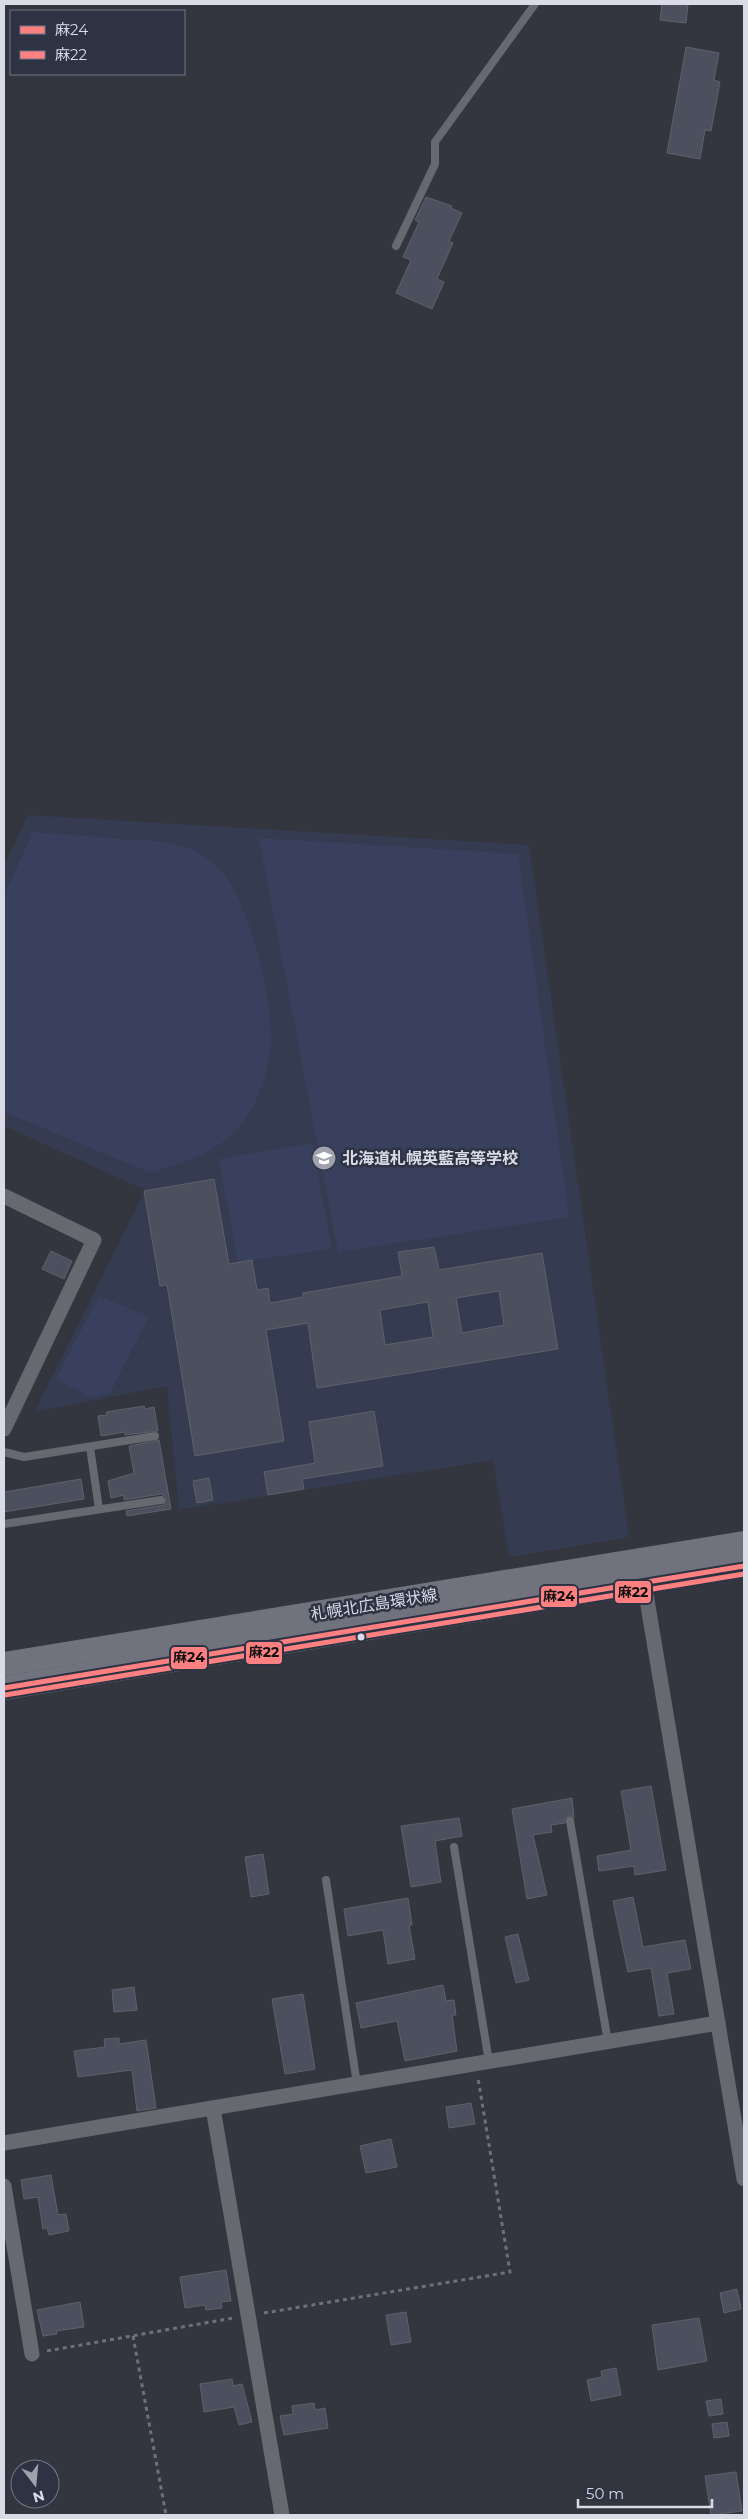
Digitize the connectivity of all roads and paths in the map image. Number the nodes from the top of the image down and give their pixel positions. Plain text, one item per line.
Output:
1 (535, 4) edge
2 (396, 246) dead end
3 (5, 1199) edge
4 (4, 1429) edge
5 (155, 1436) dead end
6 (90, 1447) junction
7 (4, 1452) edge
8 (161, 1500) dead end
9 (99, 1510) junction
10 (4, 1524) edge
11 (744, 1543) edge
12 (744, 1566) edge
13 (644, 1582) junction
14 (4, 1664) edge
15 (4, 1688) edge
16 (570, 1821) dead end
17 (454, 1847) dead end
18 (326, 1880) dead end
19 (718, 2024) junction
20 (608, 2042) junction
21 (482, 2063) junction
22 (358, 2084) junction
23 (213, 2108) junction
24 (4, 2143) edge
25 (744, 2179) edge
26 (4, 2186) edge
27 (248, 2316) junction
28 (133, 2336) junction
29 (32, 2354) joint
30 (166, 2515) edge
31 (282, 2515) edge

1 - 2 lane
3 - 4 street
5 - 6 lane
6 - 7 lane
6 - 9 lane
8 - 9 lane
9 - 10 lane
11 - 14 main road, 札幌北広島環状線
12 - 13 main road, 札幌北広島環状線
13 - 15 main road, 札幌北広島環状線
13 - 19 street
16 - 20 lane
17 - 21 lane
18 - 22 lane
19 - 20 street
19 - 25 street
20 - 21 street
21 - 22 street
21 - 27 path
22 - 23 street
23 - 24 street
23 - 27 street
26 - 29 street
27 - 28 path
27 - 31 street
28 - 29 path
28 - 30 path

